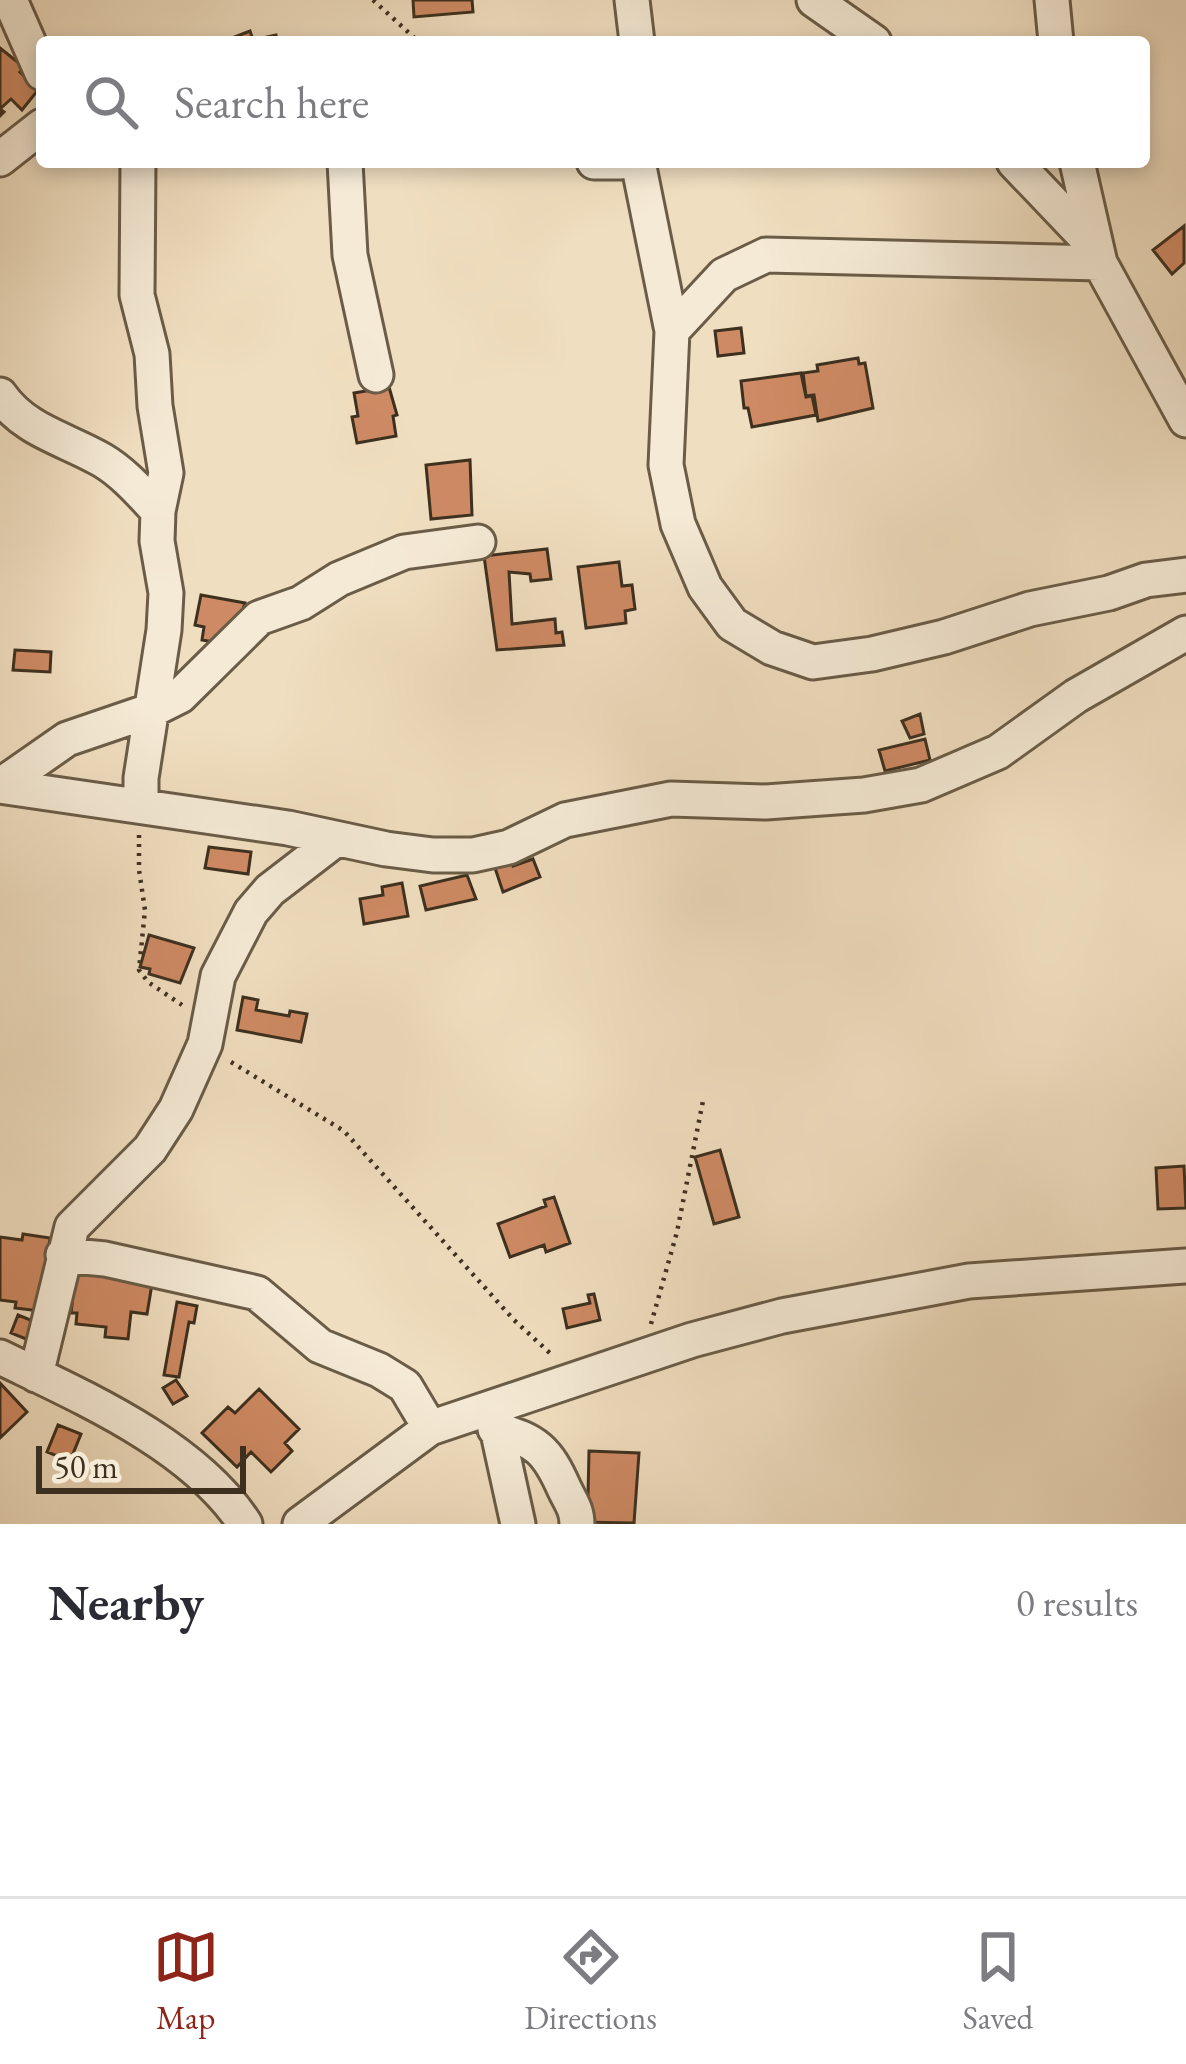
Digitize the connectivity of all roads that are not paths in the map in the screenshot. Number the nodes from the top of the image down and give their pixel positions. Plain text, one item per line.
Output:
1 (10, 0) edge
2 (632, 0) edge
3 (814, 0) edge
4 (1052, 0) edge
5 (636, 36) edge
6 (865, 36) edge
7 (1055, 36) edge
8 (36, 60) edge
9 (36, 131) edge
10 (0, 159) edge
11 (137, 168) edge
12 (346, 168) edge
13 (639, 168) edge
14 (1020, 168) edge
15 (1078, 168) edge
16 (1098, 255) junction
17 (672, 331) junction
18 (376, 375) dead end
19 (0, 395) edge
20 (1186, 420) edge
21 (158, 512) junction
22 (478, 542) dead end
23 (1186, 575) edge
24 (1186, 634) edge
25 (152, 710) junction
26 (1, 785) edge
27 (141, 806) junction
28 (335, 840) junction
29 (63, 1255) junction
30 (1186, 1266) edge
31 (0, 1358) edge
32 (36, 1375) junction
33 (494, 1419) junction
34 (430, 1428) junction
35 (244, 1524) edge
36 (300, 1524) edge
37 (518, 1524) edge
38 (578, 1524) edge

1 - 8 street
2 - 5 street
3 - 6 street
4 - 7 street
9 - 10 street
11 - 21 street
12 - 18 street
13 - 17 street
14 - 16 street
15 - 16 street
16 - 17 street
16 - 20 street
17 - 23 street
19 - 21 street
21 - 25 street
22 - 25 street
24 - 28 street
25 - 26 street
25 - 27 street
26 - 27 street
27 - 28 street
28 - 29 street
29 - 32 street
29 - 34 street
30 - 33 street
31 - 32 street
32 - 35 street
33 - 34 street
33 - 37 street
33 - 38 street
34 - 36 street

